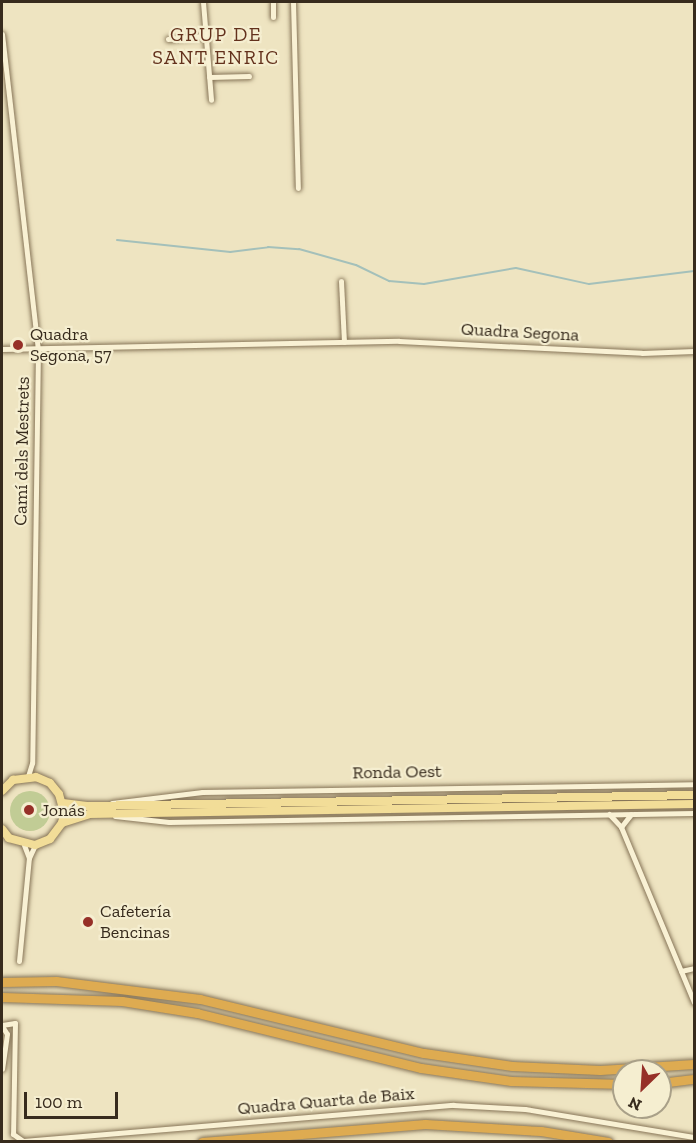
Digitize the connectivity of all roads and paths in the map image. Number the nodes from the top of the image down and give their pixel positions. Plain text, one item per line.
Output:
1 (203, 2) edge
2 (273, 2) edge
3 (293, 2) edge
4 (273, 17) dead end
5 (2, 34) edge
6 (206, 36) junction
7 (168, 39) dead end
8 (249, 76) dead end
9 (209, 77) junction
10 (211, 100) dead end
11 (298, 188) dead end
12 (341, 281) dead end
13 (344, 342) junction
14 (2, 349) edge
15 (39, 349) junction
16 (694, 351) edge
17 (32, 777) junction
18 (694, 784) edge
19 (2, 791) edge
20 (694, 795) edge
21 (63, 803) junction
22 (694, 804) edge
23 (102, 810) junction
24 (694, 813) edge
25 (609, 814) junction
26 (631, 814) junction
27 (62, 823) junction
28 (621, 827) junction
29 (2, 829) edge
30 (24, 845) junction
31 (35, 845) junction
32 (29, 858) junction
33 (19, 962) dead end
34 (694, 968) edge
35 (681, 971) junction
36 (2, 982) edge
37 (2, 997) edge
38 (694, 1002) edge
39 (2, 1026) edge
40 (694, 1064) edge
41 (2, 1069) edge
42 (694, 1079) edge
43 (672, 1082) edge
44 (612, 1084) edge
45 (694, 1137) edge
46 (202, 1142) edge
47 (608, 1142) edge

1 - 6 street
2 - 4 street
3 - 11 street
5 - 15 street, Camí dels Mestrets
6 - 7 street
6 - 9 street
8 - 9 street
9 - 10 street
12 - 13 street
13 - 15 street, Quadra Segona
13 - 16 street, Quadra Segona
14 - 15 street, Quadra Segona
15 - 17 street, Camí dels Mestrets
17 - 19 main road
17 - 21 main road
18 - 23 street, Ronda Oest
20 - 23 main road, Ronda Oest
21 - 23 main road, Ronda Oest
21 - 27 main road
22 - 23 main road, Ronda Oest
23 - 25 street, Ronda Oest
23 - 27 main road, Ronda Oest
24 - 26 street, Ronda Oest
25 - 26 street, Ronda Oest
25 - 28 street
26 - 28 street
27 - 31 main road
28 - 35 street
29 - 30 main road
30 - 31 main road
30 - 32 street
31 - 32 street
32 - 33 street
34 - 35 street
35 - 38 street
36 - 40 highway
37 - 44 highway
39 - 41 street
39 - 45 street, Quadra Quarta de Baix
42 - 43 highway
46 - 47 highway

